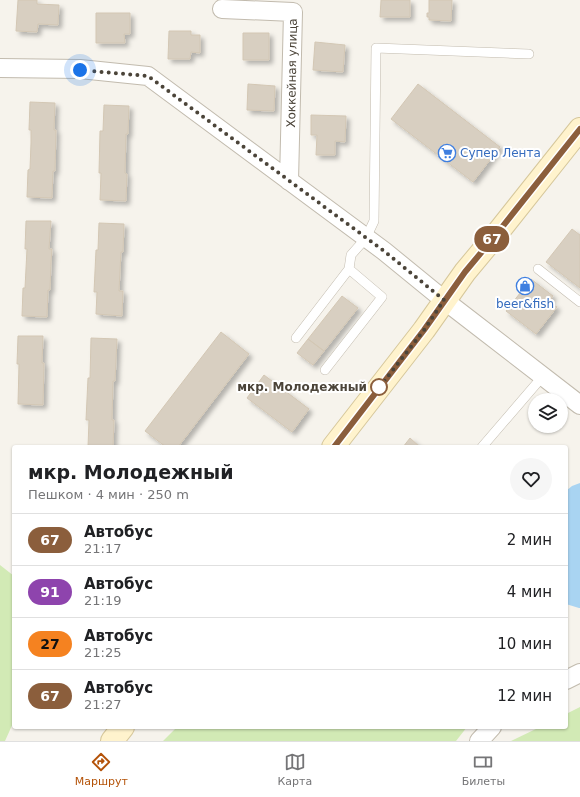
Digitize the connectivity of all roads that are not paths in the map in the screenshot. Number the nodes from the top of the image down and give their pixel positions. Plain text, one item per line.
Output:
1 (222, 9) dead end
2 (528, 54) dead end
3 (0, 68) edge
4 (580, 129) edge
5 (289, 181) junction
6 (366, 238) junction
7 (349, 269) junction
8 (538, 269) dead end
9 (444, 300) junction
10 (580, 302) edge
11 (296, 338) dead end
12 (326, 370) dead end
13 (544, 376) junction
14 (579, 402) edge
15 (336, 445) edge
16 (484, 445) edge
17 (580, 673) edge
18 (568, 679) edge
19 (121, 729) edge
20 (490, 729) edge
21 (112, 741) edge
22 (479, 741) edge

1 - 5 street, Хоккейная улица
2 - 6 lane
3 - 5 street
4 - 9 street
5 - 6 street
6 - 7 lane
6 - 9 street
7 - 11 lane
7 - 12 lane
8 - 10 lane
9 - 13 street
9 - 15 street
13 - 14 street
13 - 16 lane
17 - 18 street
19 - 21 street
20 - 22 street

